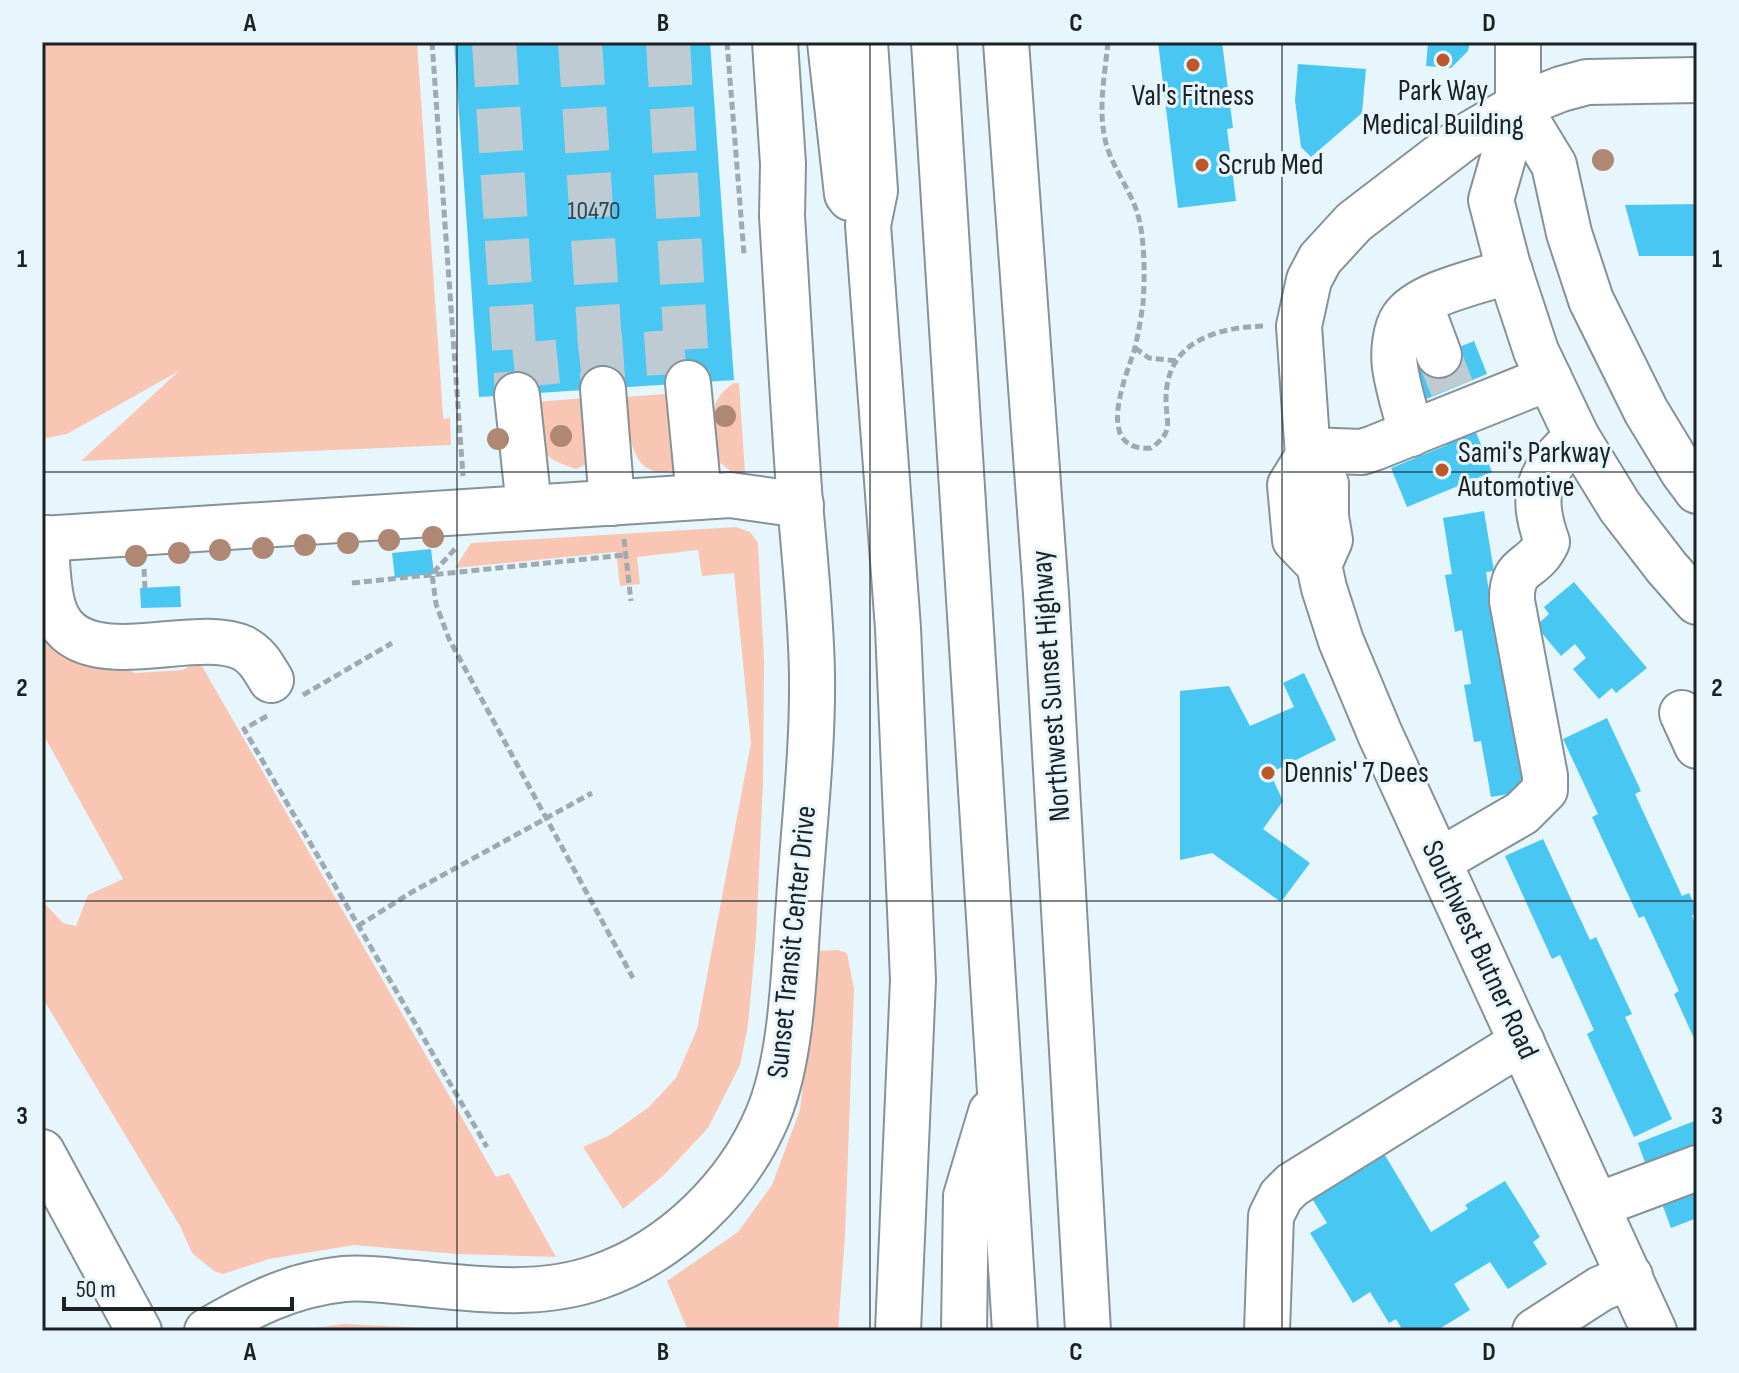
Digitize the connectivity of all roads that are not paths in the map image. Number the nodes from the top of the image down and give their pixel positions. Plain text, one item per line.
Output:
1 (775, 42) edge
2 (830, 42) edge
3 (865, 42) edge
4 (934, 42) edge
5 (1006, 42) edge
6 (1518, 42) edge
7 (1697, 80) edge
8 (1518, 106) junction
9 (868, 225) junction
10 (1510, 271) junction
11 (1420, 304) junction
12 (1549, 378) junction
13 (688, 383) tunnel mouth
14 (1451, 385) junction
15 (603, 389) tunnel mouth
16 (517, 395) tunnel mouth
17 (1411, 434) junction
18 (1577, 437) junction
19 (1308, 453) junction
20 (1697, 491) edge
21 (699, 497) junction
22 (616, 502) junction
23 (801, 505) junction
24 (529, 507) junction
25 (44, 538) edge
26 (1697, 602) edge
27 (281, 697) road end
28 (1439, 861) junction
29 (1522, 1042) junction
30 (999, 1087) junction
31 (42, 1152) edge
32 (1697, 1168) edge
33 (1598, 1205) junction
34 (1630, 1276) junction
35 (139, 1331) edge
36 (207, 1331) edge
37 (898, 1331) edge
38 (964, 1331) edge
39 (1015, 1331) edge
40 (1088, 1331) edge
41 (1267, 1331) edge
42 (1535, 1331) edge
43 (1654, 1331) edge

1 - 23 main road, Sunset Transit Center Drive
2 - 9 main road
3 - 9 main road
4 - 30 main road
5 - 40 main road, Northwest Sunset Highway
6 - 8 main road
7 - 8 main road
8 - 10 main road
8 - 19 main road
8 - 20 main road
9 - 37 main road
10 - 11 main road
10 - 12 main road
11 - 14 main road
11 - 17 main road
12 - 14 main road
12 - 18 main road
13 - 21 main road
14 - 17 main road
15 - 22 main road
16 - 24 main road
17 - 19 main road
18 - 26 main road
18 - 28 main road
19 - 28 main road, Southwest Butner Road
21 - 22 main road
21 - 23 main road
22 - 24 main road
23 - 36 main road, Sunset Transit Center Drive
24 - 25 main road
25 - 27 main road
28 - 29 main road, Southwest Butner Road
29 - 33 main road, Southwest Butner Road
29 - 41 main road
30 - 38 main road
30 - 39 main road
31 - 35 main road
32 - 33 main road
33 - 34 main road, Southwest Butner Road
34 - 42 main road
34 - 43 main road, Southwest Butner Road

